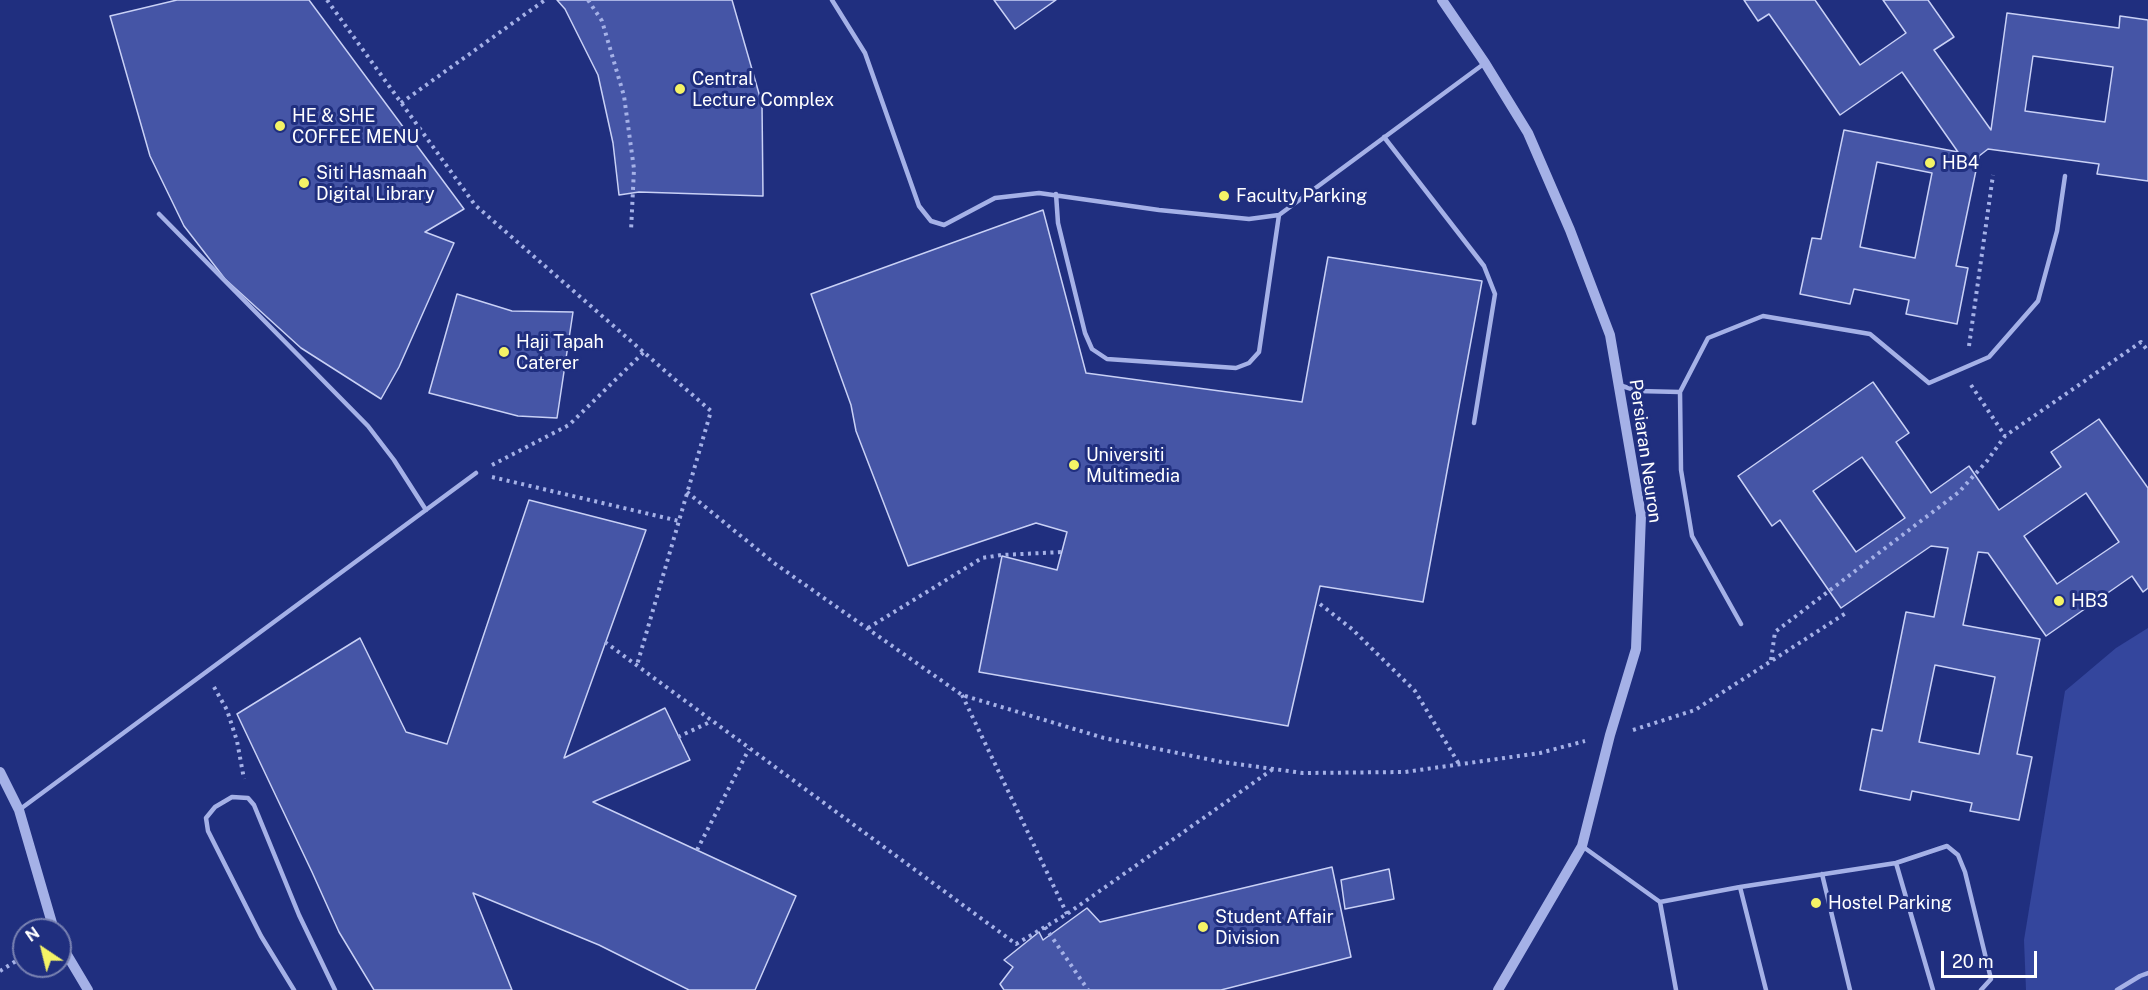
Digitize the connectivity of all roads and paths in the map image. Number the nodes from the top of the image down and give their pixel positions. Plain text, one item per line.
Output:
1 (327, 0) edge
2 (545, 0) edge
3 (588, 0) edge
4 (832, 0) edge
5 (1442, 0) edge
6 (1485, 63) junction
7 (401, 103) junction
8 (1384, 137) junction
9 (1993, 175) dead end
10 (2065, 176) dead end
11 (1056, 194) junction
12 (159, 214) dead end
13 (1279, 215) junction
14 (631, 231) dead end
15 (2148, 351) edge
16 (644, 352) junction
17 (1966, 367) junction
18 (1619, 385) junction
19 (1680, 392) junction
20 (1474, 423) dead end
21 (2005, 436) junction
22 (477, 473) junction
23 (687, 492) junction
24 (426, 510) junction
25 (679, 521) junction
26 (1062, 552) dead end
27 (1320, 604) dead end
28 (1846, 613) dead end
29 (1741, 624) dead end
30 (867, 628) junction
31 (606, 642) dead end
32 (1771, 661) junction
33 (637, 665) junction
34 (207, 674) junction
35 (962, 695) junction
36 (712, 721) junction
37 (1610, 735) junction
38 (678, 737) dead end
39 (749, 749) junction
40 (1459, 764) junction
41 (1273, 769) junction
42 (0, 772) edge
43 (248, 798) junction
44 (19, 810) junction
45 (1582, 846) junction
46 (697, 850) dead end
47 (1896, 863) junction
48 (1822, 874) junction
49 (1740, 887) junction
50 (1660, 902) junction
51 (1067, 914) junction
52 (50, 918) edge
53 (1045, 927) junction
54 (72, 963) edge
55 (2148, 973) edge
56 (88, 990) edge
57 (294, 990) edge
58 (335, 990) edge
59 (1088, 990) edge
60 (1498, 990) edge
61 (1676, 990) edge
62 (1766, 990) edge
63 (1850, 990) edge
64 (1933, 990) edge
65 (1981, 990) edge
66 (2117, 990) edge

1 - 7 path
2 - 7 path
3 - 14 path
4 - 11 lane
5 - 6 street, Persiaran Neuron
6 - 8 lane
6 - 18 street, Persiaran Neuron
7 - 16 path
8 - 13 lane
8 - 20 lane
9 - 17 path
10 - 17 lane
11 - 13 lane
11 - 13 lane
12 - 24 lane
15 - 21 path
16 - 22 path
16 - 23 path
17 - 19 lane
17 - 21 path
18 - 19 lane
18 - 37 street, Persiaran Neuron
19 - 29 lane
21 - 32 path
22 - 24 lane
22 - 25 path
23 - 25 path
23 - 30 path
24 - 34 lane
25 - 33 path
26 - 30 path
27 - 40 path
28 - 32 path
30 - 35 path
31 - 33 path
32 - 37 path
33 - 36 path
34 - 43 path
34 - 44 lane
35 - 41 path
35 - 51 path
36 - 38 path
36 - 39 path
37 - 40 path
37 - 45 street, Persiaran Neuron
39 - 46 path
39 - 53 path
40 - 41 path
41 - 51 path
42 - 44 street
43 - 57 lane
43 - 58 lane
44 - 52 street
45 - 50 lane
45 - 60 street, Persiaran Neuron
47 - 48 lane
47 - 64 lane
47 - 65 lane
48 - 49 lane
48 - 63 lane
49 - 50 lane
49 - 62 lane
50 - 61 lane
51 - 53 path
53 - 59 path
54 - 56 street
55 - 66 lane

